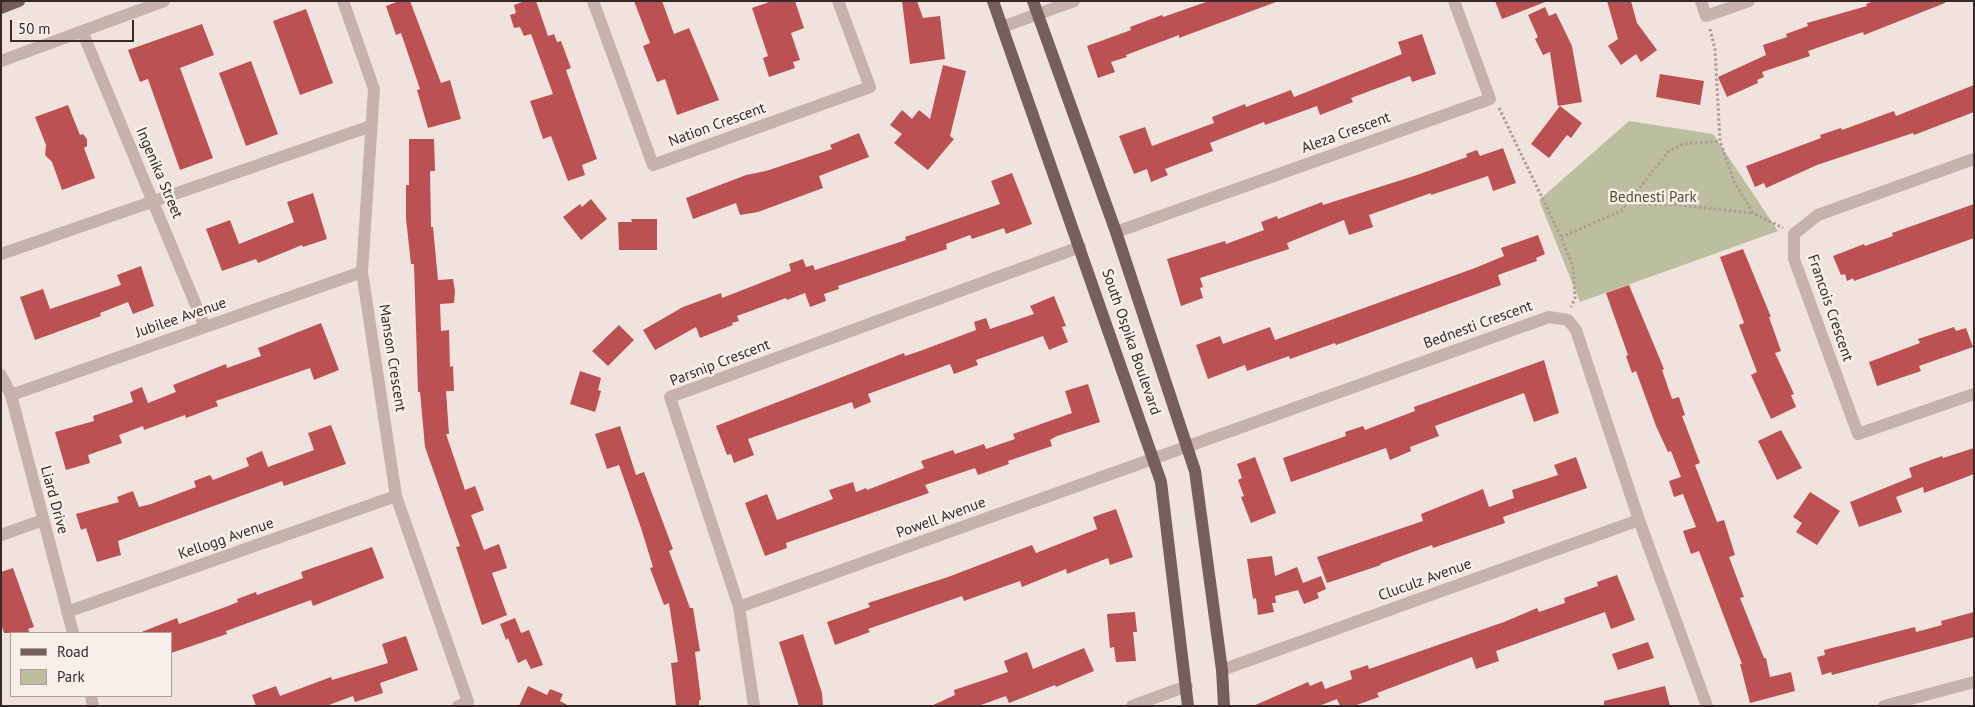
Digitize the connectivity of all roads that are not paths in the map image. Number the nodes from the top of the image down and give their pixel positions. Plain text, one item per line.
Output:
1 (19, 1) edge
2 (164, 1) edge
3 (343, 1) edge
4 (593, 1) edge
5 (838, 1) edge
6 (993, 1) edge
7 (1033, 1) edge
8 (1074, 1) edge
9 (1454, 1) edge
10 (1701, 1) edge
11 (1749, 1) edge
12 (1, 8) edge
13 (1037, 14) junction
14 (1002, 27) junction
15 (82, 31) junction
16 (1, 61) edge
17 (371, 126) junction
18 (1974, 159) edge
19 (153, 202) junction
20 (1116, 232) junction
21 (1080, 247) junction
22 (1, 254) edge
23 (362, 272) junction
24 (206, 327) junction
25 (1, 375) edge
26 (1974, 394) edge
27 (11, 396) junction
28 (1187, 447) junction
29 (1154, 458) junction
30 (396, 496) junction
31 (43, 520) junction
32 (1639, 520) junction
33 (1, 535) edge
34 (739, 607) junction
35 (67, 612) junction
36 (73, 632) edge
37 (1222, 670) junction
38 (1974, 682) edge
39 (1187, 686) junction
40 (458, 706) edge
41 (754, 706) edge
42 (1132, 706) edge
43 (1188, 706) edge
44 (1224, 706) edge
45 (1707, 706) edge
46 (1884, 706) edge

1 - 12 main road
2 - 15 street
3 - 17 street, Manson Crescent
4 - 5 street, Nation Crescent
6 - 14 main road, South Ospika Boulevard
7 - 13 main road, South Ospika Boulevard
8 - 13 street
9 - 20 street, Aleza Crescent
10 - 11 street
13 - 14 street
13 - 20 main road, South Ospika Boulevard
14 - 21 main road, South Ospika Boulevard
15 - 16 street
15 - 19 street, Ingenika Street
17 - 19 street
17 - 23 street, Manson Crescent
18 - 26 street, Francois Crescent
19 - 22 street
19 - 24 street, Ingenika Street
20 - 28 main road, South Ospika Boulevard
21 - 29 main road, South Ospika Boulevard
21 - 34 street, Parsnip Crescent
23 - 24 street, Jubilee Avenue
23 - 30 street, Manson Crescent
24 - 27 street, Jubilee Avenue
25 - 27 street, Liard Drive
27 - 31 street, Liard Drive
28 - 29 street, Bednesti Crescent
28 - 32 street, Bednesti Crescent
28 - 37 main road, South Ospika Boulevard
29 - 34 street, Powell Avenue
29 - 39 main road, South Ospika Boulevard
30 - 35 street, Kellogg Avenue
30 - 40 street, Manson Crescent
31 - 33 street
31 - 35 street, Liard Drive
32 - 37 street, Cluculz Avenue
32 - 45 street
34 - 41 street, Parsnip Crescent
35 - 36 street, Liard Drive
37 - 44 main road, South Ospika Boulevard
38 - 46 street
39 - 42 street
39 - 43 main road, South Ospika Boulevard

